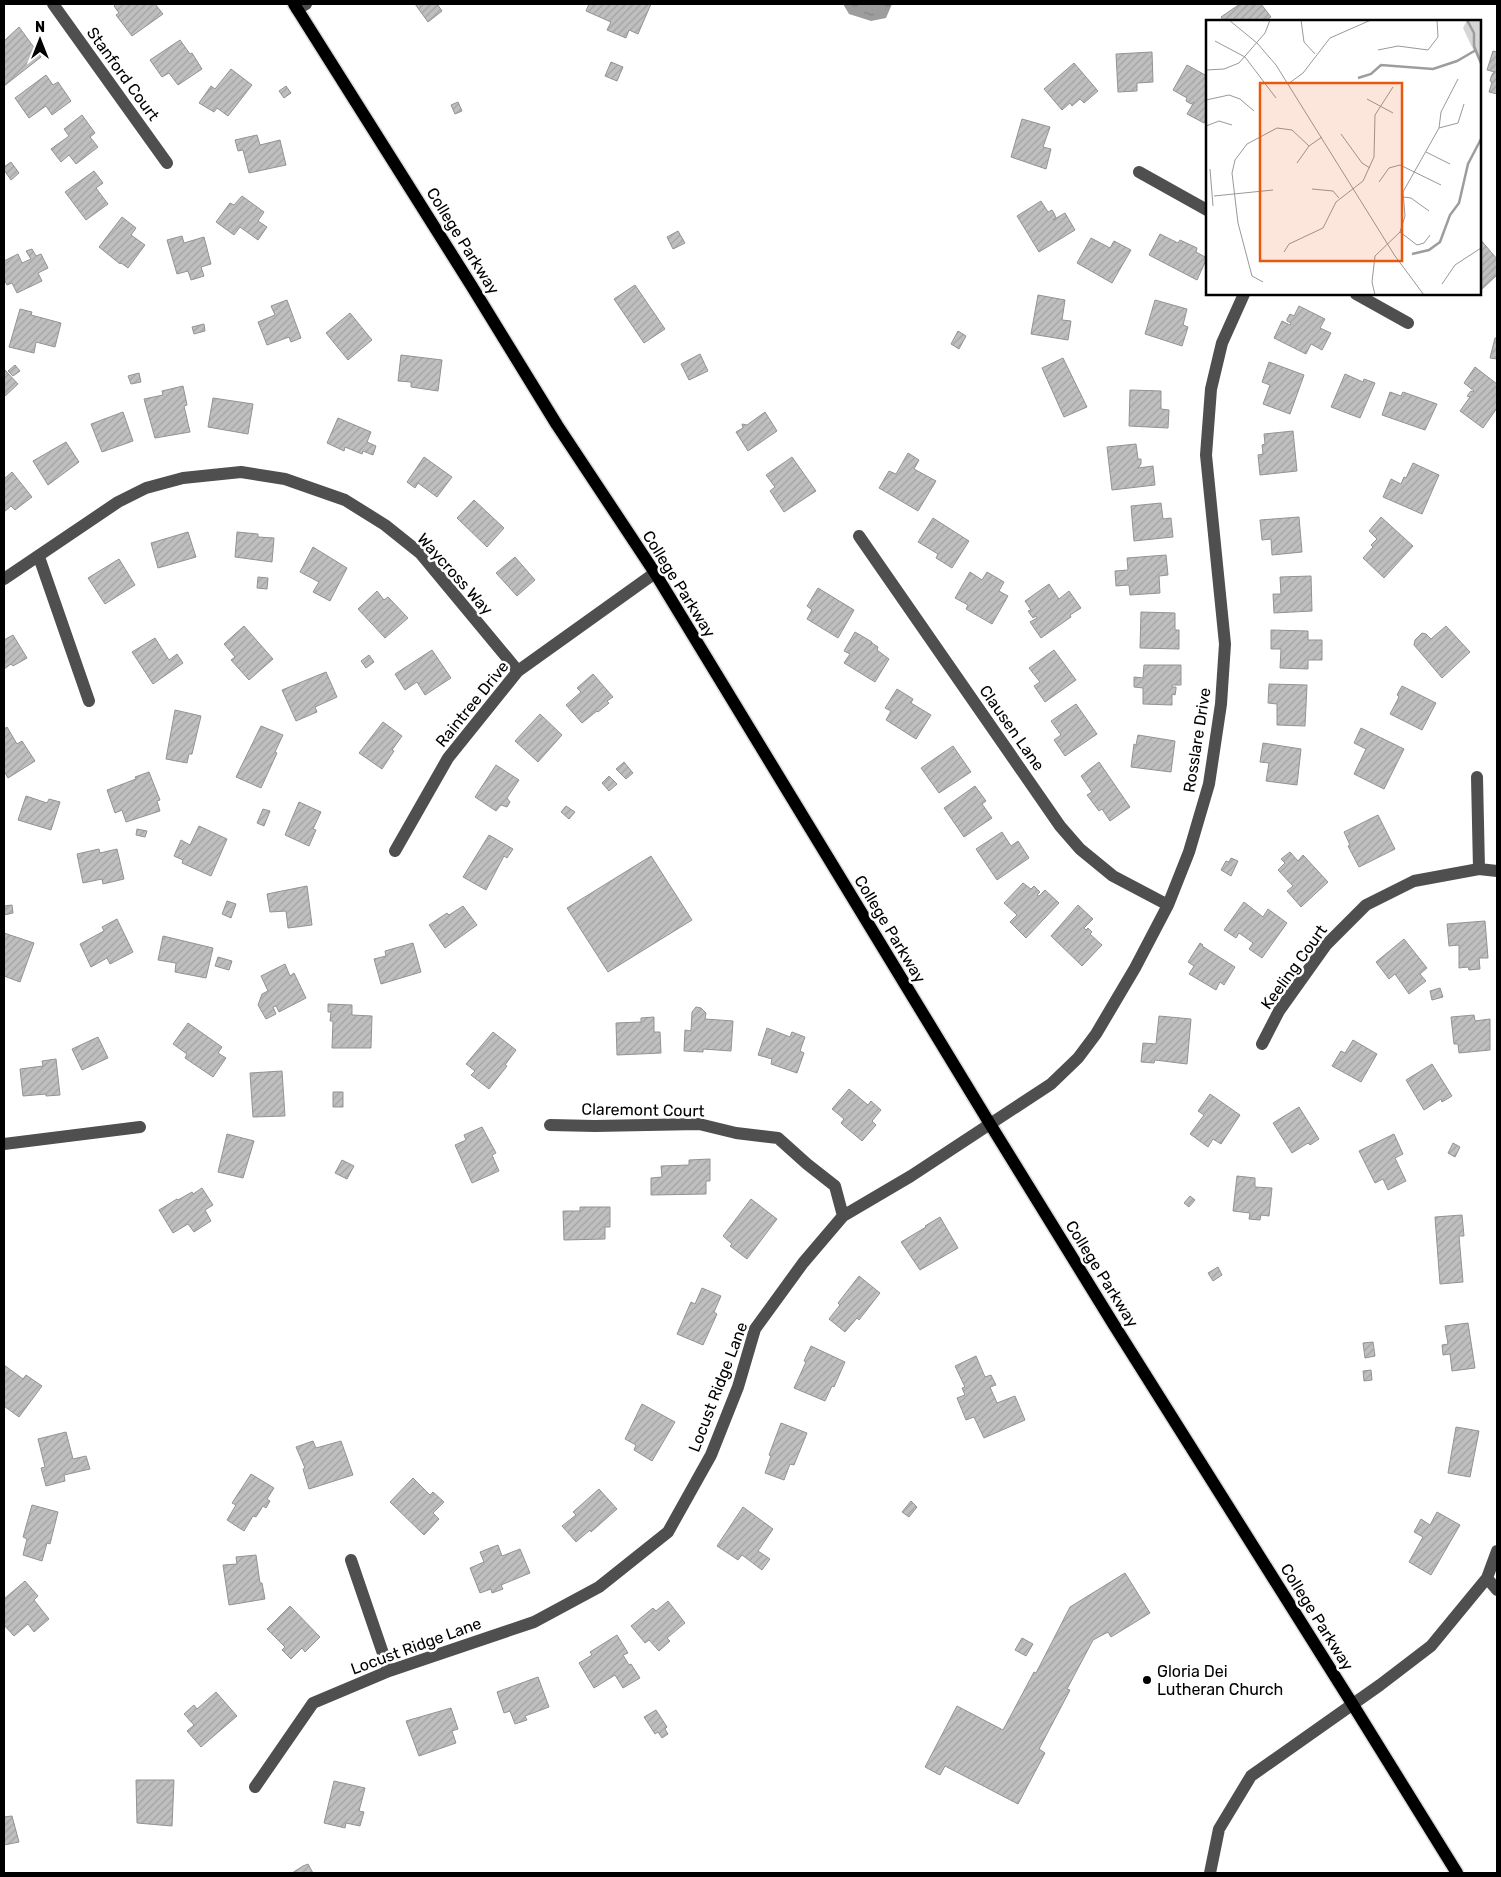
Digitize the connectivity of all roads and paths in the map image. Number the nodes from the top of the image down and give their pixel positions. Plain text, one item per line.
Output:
1 (53, 4) edge
2 (299, 5) edge
3 (167, 164) dead end
4 (1139, 172) dead end
5 (1206, 209) edge
6 (1244, 295) edge
7 (1358, 295) edge
8 (1408, 323) dead end
9 (860, 536) dead end
10 (39, 557) junction
11 (655, 573) junction
12 (4, 579) edge
13 (518, 672) junction
14 (89, 702) dead end
15 (1477, 777) dead end
16 (396, 851) dead end
17 (1479, 869) junction
18 (1497, 871) edge
19 (1168, 905) junction
20 (1262, 1044) dead end
21 (990, 1124) junction
22 (550, 1125) dead end
23 (140, 1128) dead end
24 (4, 1144) edge
25 (843, 1216) junction
26 (1497, 1551) edge
27 (351, 1560) dead end
28 (1487, 1578) junction
29 (1497, 1590) edge
30 (389, 1671) junction
31 (1353, 1705) junction
32 (255, 1787) dead end
33 (1210, 1873) edge
34 (1457, 1873) edge

1 - 3 street, Stanford Court
2 - 11 main road, College Parkway
4 - 5 street
6 - 19 street, Rosslare Drive
7 - 8 street
9 - 19 street, Clausen Lane
10 - 12 street, Waycross Way
10 - 13 street, Waycross Way
10 - 14 street
11 - 13 street, Raintree Drive
11 - 21 main road, College Parkway
13 - 16 street, Raintree Drive
15 - 17 street
17 - 18 street, Keeling Court
17 - 20 street, Keeling Court
19 - 21 street, Rosslare Drive
21 - 25 street, Locust Ridge Lane
21 - 31 main road, College Parkway
22 - 25 street, Claremont Court
23 - 24 street
25 - 30 street, Locust Ridge Lane
26 - 28 street
27 - 30 street
28 - 29 street
28 - 31 street
30 - 32 street, Locust Ridge Lane
31 - 33 street
31 - 34 main road, College Parkway

